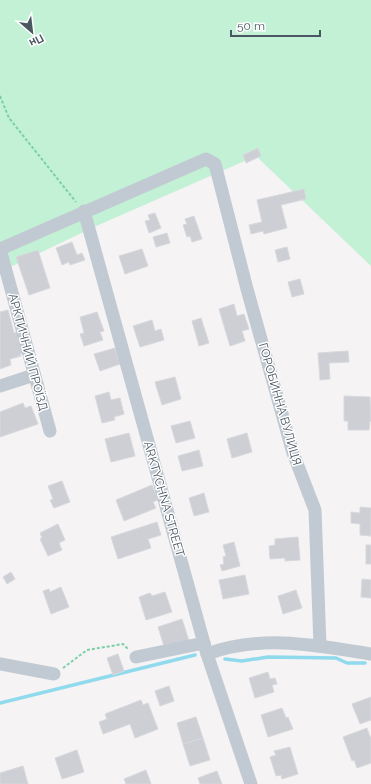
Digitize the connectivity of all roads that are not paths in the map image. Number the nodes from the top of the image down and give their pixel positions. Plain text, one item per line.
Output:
1 (84, 211) junction
2 (0, 249) edge
3 (34, 375) junction
4 (0, 386) edge
5 (50, 431) dead end
6 (320, 646) junction
7 (206, 648) junction
8 (371, 654) edge
9 (136, 657) road end
10 (0, 664) edge
11 (54, 674) road end
12 (251, 784) edge

1 - 2 street
1 - 6 street, ГОРОБИННА ВУЛИЦЯ
1 - 7 street, ARKTYCHNA STREET
2 - 3 street, АРКТИЧНИЙ ПРОЇЗД
3 - 4 street
3 - 5 street, АРКТИЧНИЙ ПРОЇЗД
6 - 7 street
6 - 8 street
7 - 9 street
7 - 12 street, ARKTYCHNA STREET
10 - 11 street

